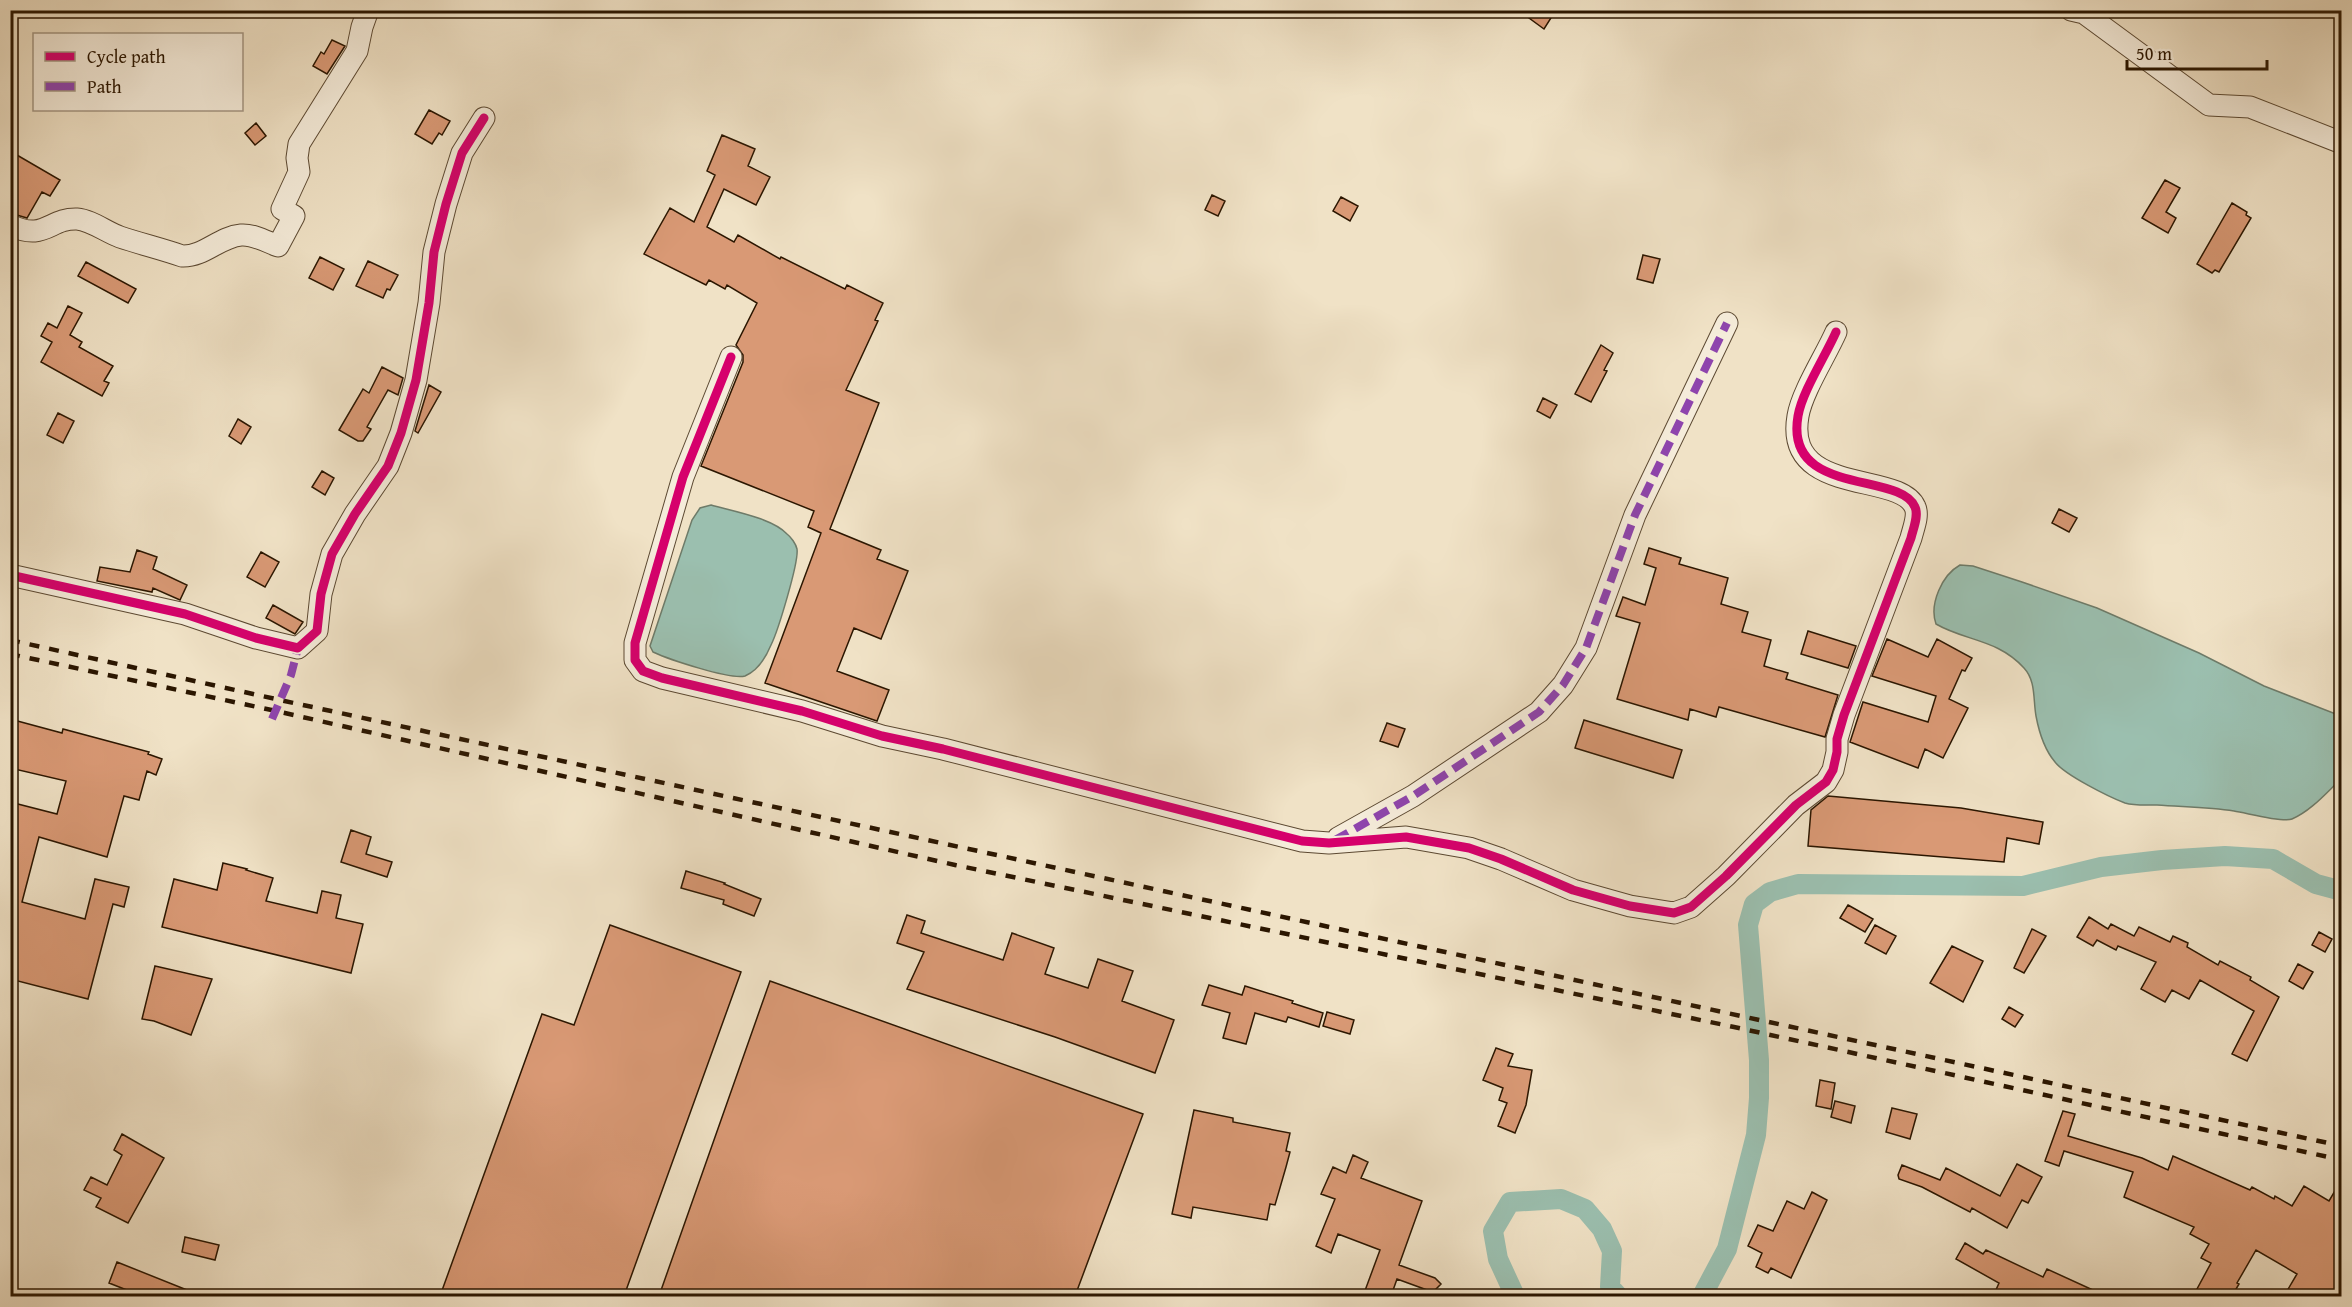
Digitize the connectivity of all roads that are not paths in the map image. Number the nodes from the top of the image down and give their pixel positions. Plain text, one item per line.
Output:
1 (368, 10) edge
2 (2071, 10) edge
3 (484, 118) dead end
4 (2342, 143) edge
5 (10, 225) edge
6 (1727, 323) dead end
7 (1836, 332) dead end
8 (731, 357) dead end
9 (10, 574) edge
10 (1329, 843) junction

1 - 5 street
2 - 4 street
3 - 9 street
6 - 10 street
7 - 10 street
8 - 10 street

